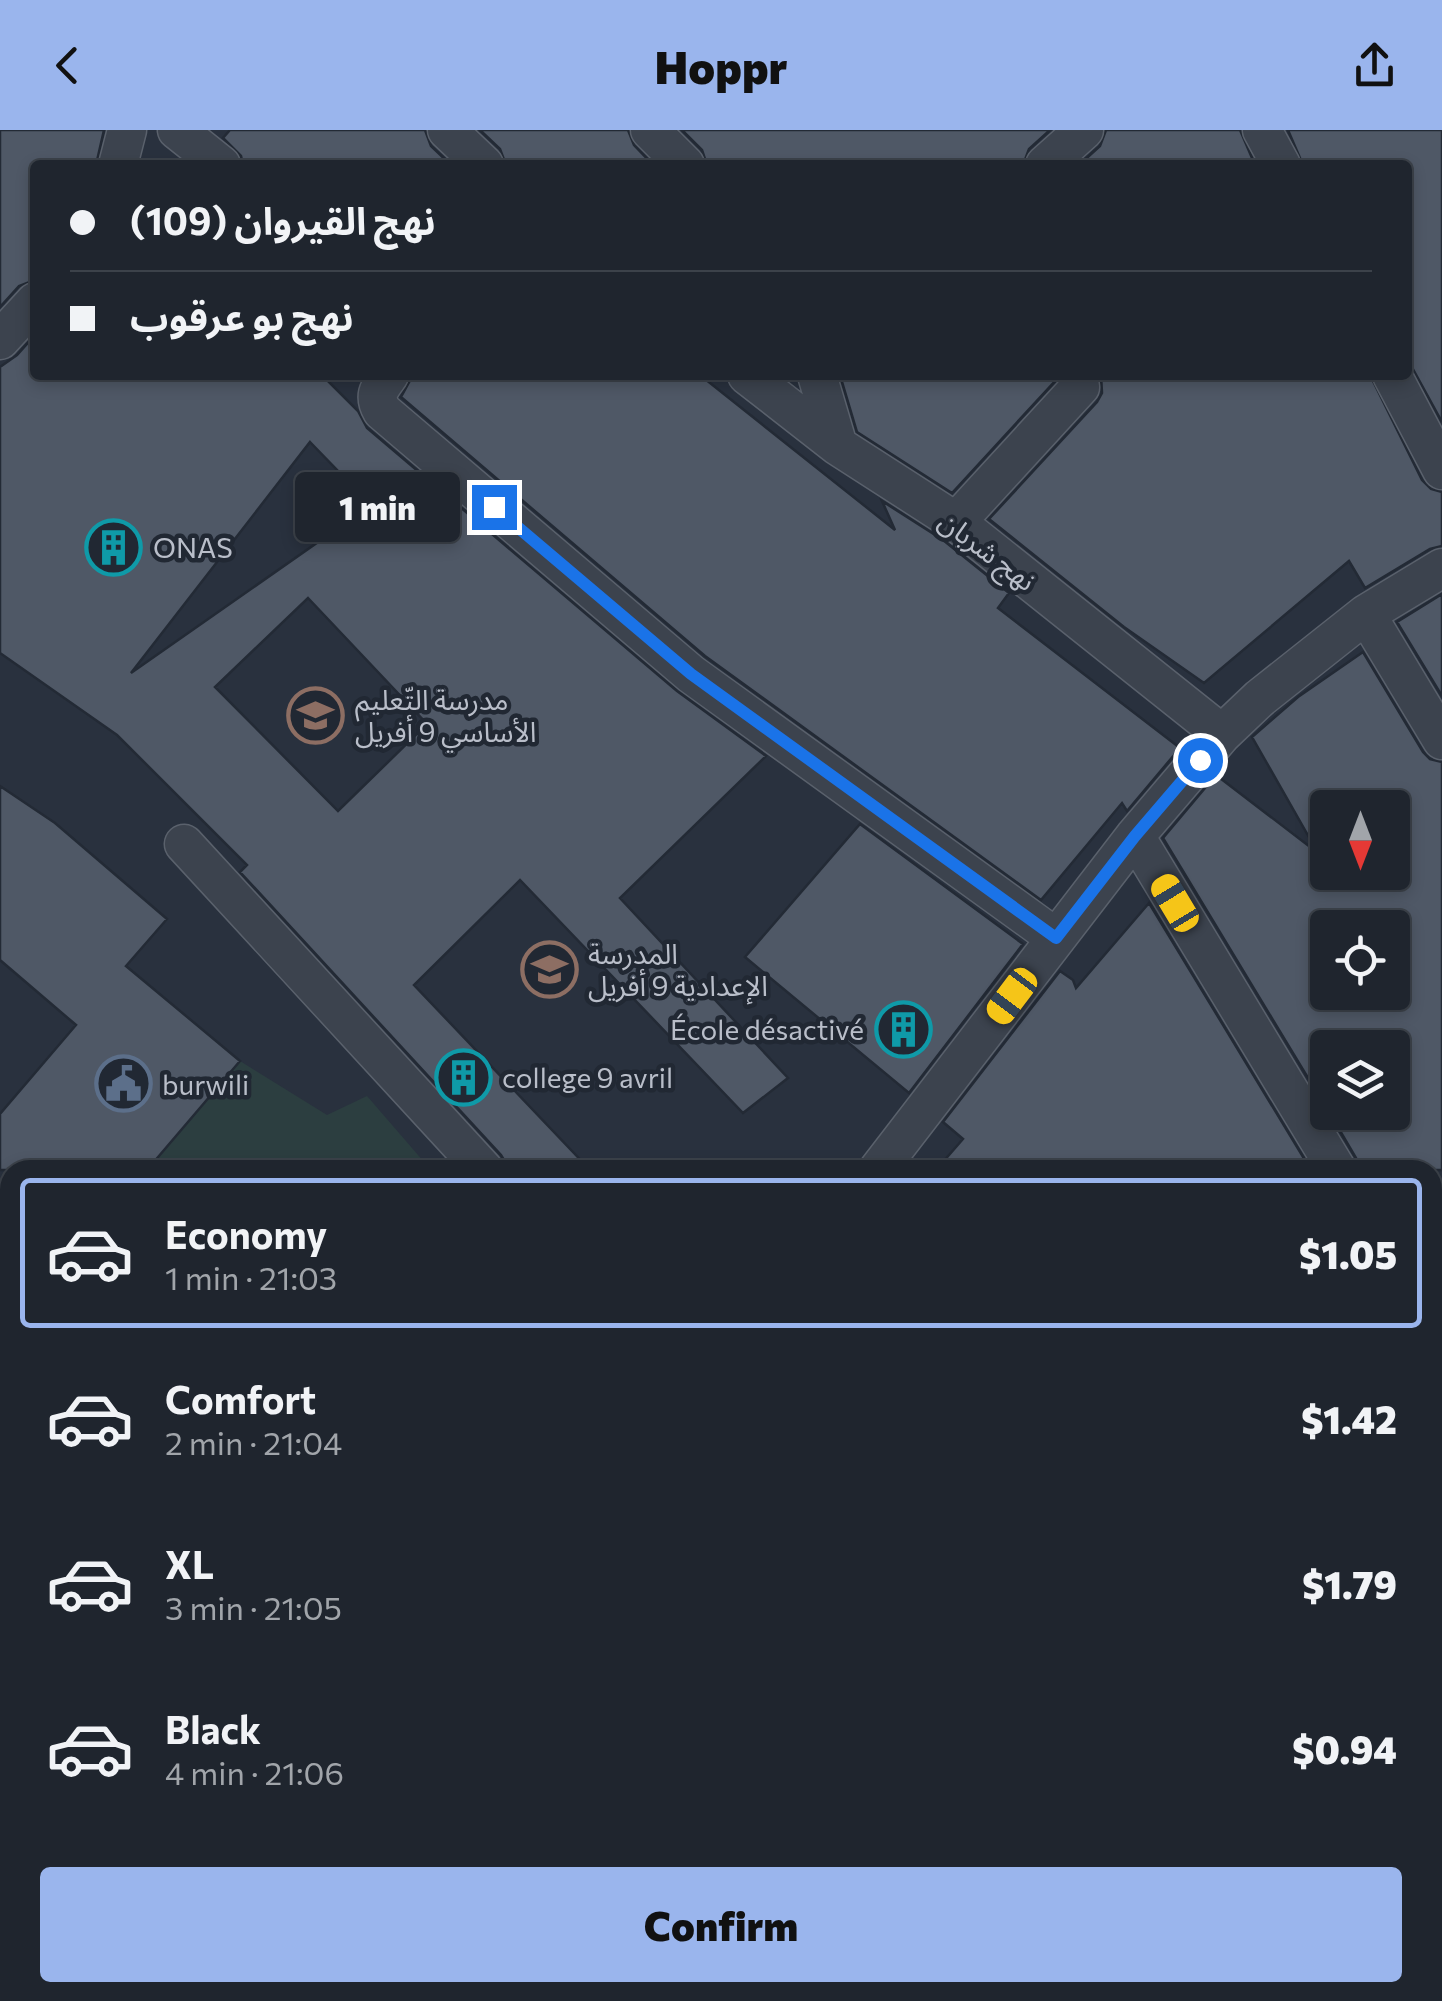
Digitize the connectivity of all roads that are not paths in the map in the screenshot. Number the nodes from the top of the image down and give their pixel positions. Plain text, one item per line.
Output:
1 (127, 130) edge
2 (177, 130) edge
3 (447, 130) edge
4 (650, 130) edge
5 (1084, 130) edge
6 (1262, 130) edge
7 (119, 160) edge
8 (215, 160) edge
9 (479, 160) edge
10 (680, 160) edge
11 (1050, 160) edge
12 (1278, 160) edge
13 (30, 307) edge
14 (0, 340) edge
15 (385, 380) edge
16 (752, 380) edge
17 (818, 380) edge
18 (1079, 380) edge
19 (1395, 380) edge
20 (838, 446) junction
21 (1442, 470) edge
22 (956, 522) junction
23 (1442, 568) edge
24 (1366, 614) junction
25 (1222, 734) junction
26 (1442, 740) edge
27 (1135, 836) junction
28 (184, 844) dead end
29 (1056, 938) junction
30 (475, 1160) edge
31 (886, 1160) edge
32 (1331, 1160) edge

1 - 7 street
2 - 8 street
3 - 9 street
4 - 10 street
5 - 11 street
6 - 12 street
13 - 14 street
15 - 29 street
16 - 20 street, نهج شربان
17 - 20 street
18 - 22 street
19 - 21 street
20 - 22 street, نهج شربان
22 - 25 street, نهج شربان
23 - 24 street
24 - 25 street
24 - 26 street
25 - 27 street
27 - 29 street
27 - 32 street
28 - 30 street
29 - 31 street

